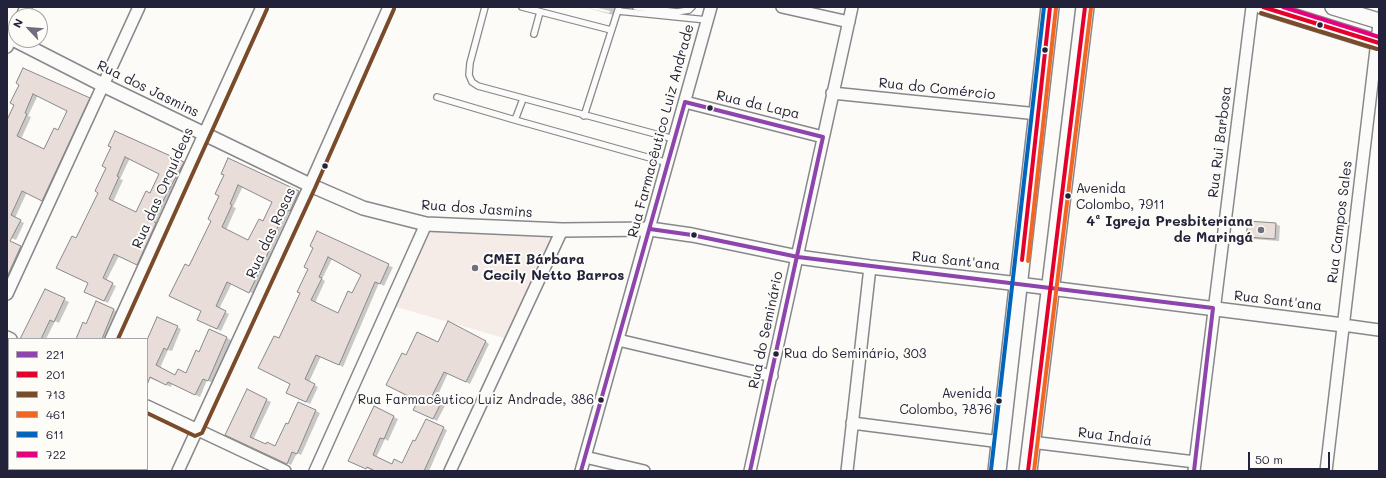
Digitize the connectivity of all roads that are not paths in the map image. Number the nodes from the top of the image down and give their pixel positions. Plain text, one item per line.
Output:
1 (140, 7) edge
2 (262, 7) edge
3 (389, 7) edge
4 (485, 7) edge
5 (522, 7) edge
6 (636, 7) edge
7 (692, 7) edge
8 (711, 7) edge
9 (782, 7) edge
10 (852, 7) edge
11 (1050, 7) edge
12 (1085, 7) edge
13 (1252, 7) edge
14 (1263, 7) edge
15 (1333, 7) edge
16 (619, 9) edge
17 (540, 12) junction
18 (707, 20) junction
19 (1379, 21) edge
20 (849, 22) junction
21 (1379, 24) edge
22 (611, 30) junction
23 (534, 34) dead end
24 (1378, 43) edge
25 (31, 48) edge
26 (103, 85) junction
27 (832, 92) junction
28 (437, 97) dead end
29 (523, 99) junction
30 (685, 102) junction
31 (1038, 114) junction
32 (584, 116) junction
33 (515, 120) junction
34 (204, 134) junction
35 (823, 137) junction
36 (675, 140) junction
37 (668, 163) junction
38 (310, 185) junction
39 (426, 224) junction
40 (650, 229) junction
41 (562, 230) junction
42 (798, 257) junction
43 (870, 268) junction
44 (1019, 284) junction
45 (1050, 288) junction
46 (7, 294) edge
47 (1213, 308) junction
48 (1343, 325) junction
49 (1379, 330) edge
50 (111, 338) edge
51 (618, 340) junction
52 (772, 376) junction
53 (148, 406) edge
54 (852, 423) junction
55 (197, 430) junction
56 (1001, 442) junction
57 (1031, 442) junction
58 (585, 457) junction
59 (1194, 467) edge
60 (178, 471) edge
61 (285, 471) edge
62 (315, 471) edge
63 (450, 471) edge
64 (581, 471) edge
65 (644, 471) edge
66 (750, 471) edge
67 (847, 471) edge
68 (997, 471) edge
69 (1028, 471) edge
70 (1326, 471) edge

1 - 26 street
2 - 34 street, Rua das Orquídeas
3 - 38 street, Rua das Rosas
4 - 29 lane
5 - 17 lane
6 - 7 lane
8 - 18 street, Rua Farmacêutico Luiz Andrade
9 - 20 street
10 - 20 street, Rua do Seminário
11 - 31 main road
12 - 45 main road
13 - 47 street, Rua Rui Barbosa
14 - 24 main road
15 - 19 main road
16 - 18 lane
16 - 22 lane
17 - 22 lane
17 - 23 lane
18 - 30 street, Rua Farmacêutico Luiz Andrade
20 - 27 street, Rua do Seminário
21 - 24 street, Rua Campos Sales
22 - 32 lane
24 - 48 street, Rua Campos Sales
25 - 26 street, Rua dos Jasmins
26 - 34 street, Rua dos Jasmins
26 - 46 street
27 - 31 street, Rua do Comércio
27 - 35 street, Rua do Seminário
28 - 33 lane
29 - 32 lane
29 - 33 lane
30 - 35 street, Rua da Lapa
30 - 36 street, Rua Farmacêutico Luiz Andrade
31 - 44 main road
32 - 36 lane
33 - 37 lane
34 - 38 street, Rua dos Jasmins
34 - 50 street, Rua das Orquídeas
35 - 42 street, Rua do Seminário
36 - 37 street, Rua Farmacêutico Luiz Andrade
37 - 40 street, Rua Farmacêutico Luiz Andrade
38 - 39 street, Rua dos Jasmins
38 - 55 street, Rua das Rosas
39 - 41 street, Rua dos Jasmins
39 - 62 street
40 - 41 street, Rua dos Jasmins
40 - 42 street, Rua Sant'ana
40 - 51 street, Rua Farmacêutico Luiz Andrade
41 - 63 street
42 - 43 street, Rua Sant'ana
42 - 52 street, Rua do Seminário
43 - 44 street, Rua Sant'ana
43 - 54 street
44 - 45 street, Rua Sant'ana
44 - 56 main road
45 - 47 street, Rua Sant'ana
45 - 57 main road
47 - 48 street, Rua Sant'ana
47 - 59 street, Rua Rui Barbosa
48 - 49 street, Rua Sant'ana
48 - 70 street, Rua Campos Sales
51 - 52 street
51 - 58 street, Rua Farmacêutico Luiz Andrade
52 - 66 street, Rua do Seminário
53 - 55 street
54 - 56 street
54 - 67 street
55 - 60 street, Rua das Rosas
55 - 61 street
56 - 68 main road
57 - 59 street, Rua Indaiá
57 - 69 main road
58 - 64 street, Rua Farmacêutico Luiz Andrade
58 - 65 street

